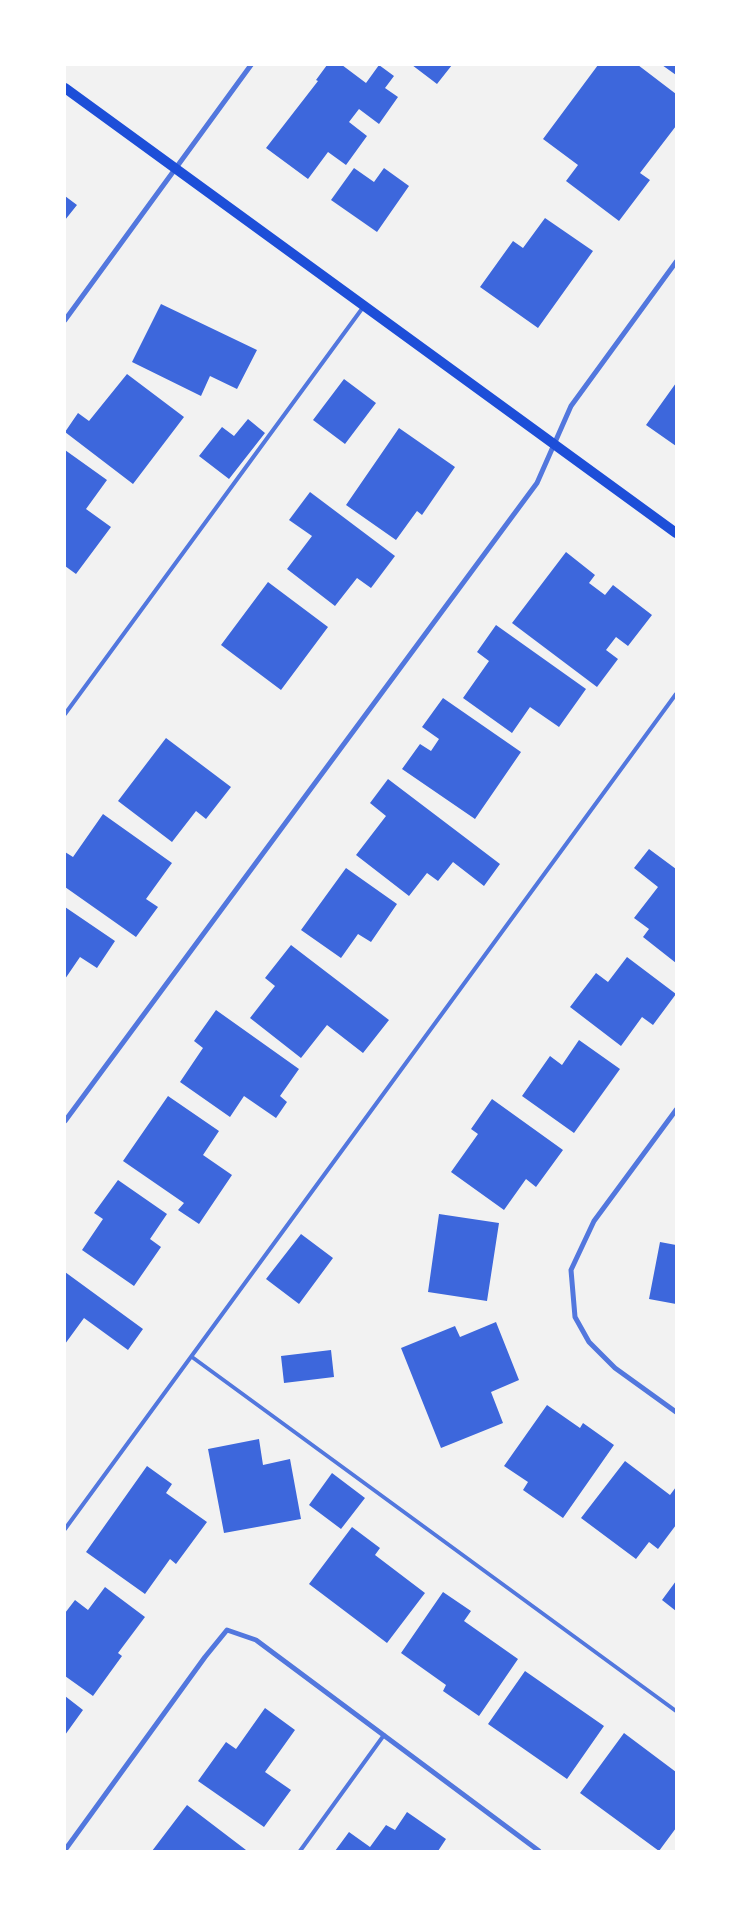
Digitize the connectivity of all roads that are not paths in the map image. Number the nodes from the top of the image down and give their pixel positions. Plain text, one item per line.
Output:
1 (250, 65) edge
2 (65, 88) edge
3 (175, 170) junction
4 (676, 262) edge
5 (364, 306) junction
6 (65, 320) edge
7 (554, 443) junction
8 (676, 533) edge
9 (676, 694) edge
10 (65, 714) edge
11 (676, 1110) edge
12 (65, 1121) edge
13 (192, 1357) junction
14 (676, 1412) edge
15 (65, 1529) edge
16 (676, 1711) edge
17 (384, 1735) junction
18 (65, 1850) edge
19 (535, 1850) edge
20 (300, 1851) edge

1 - 3 street
2 - 3 main road
3 - 5 main road
3 - 6 street
4 - 7 street
5 - 7 main road
5 - 10 lane
7 - 8 main road
7 - 12 street
9 - 13 lane
11 - 14 street
13 - 15 lane
13 - 16 lane
17 - 18 street
17 - 19 street
17 - 20 lane

